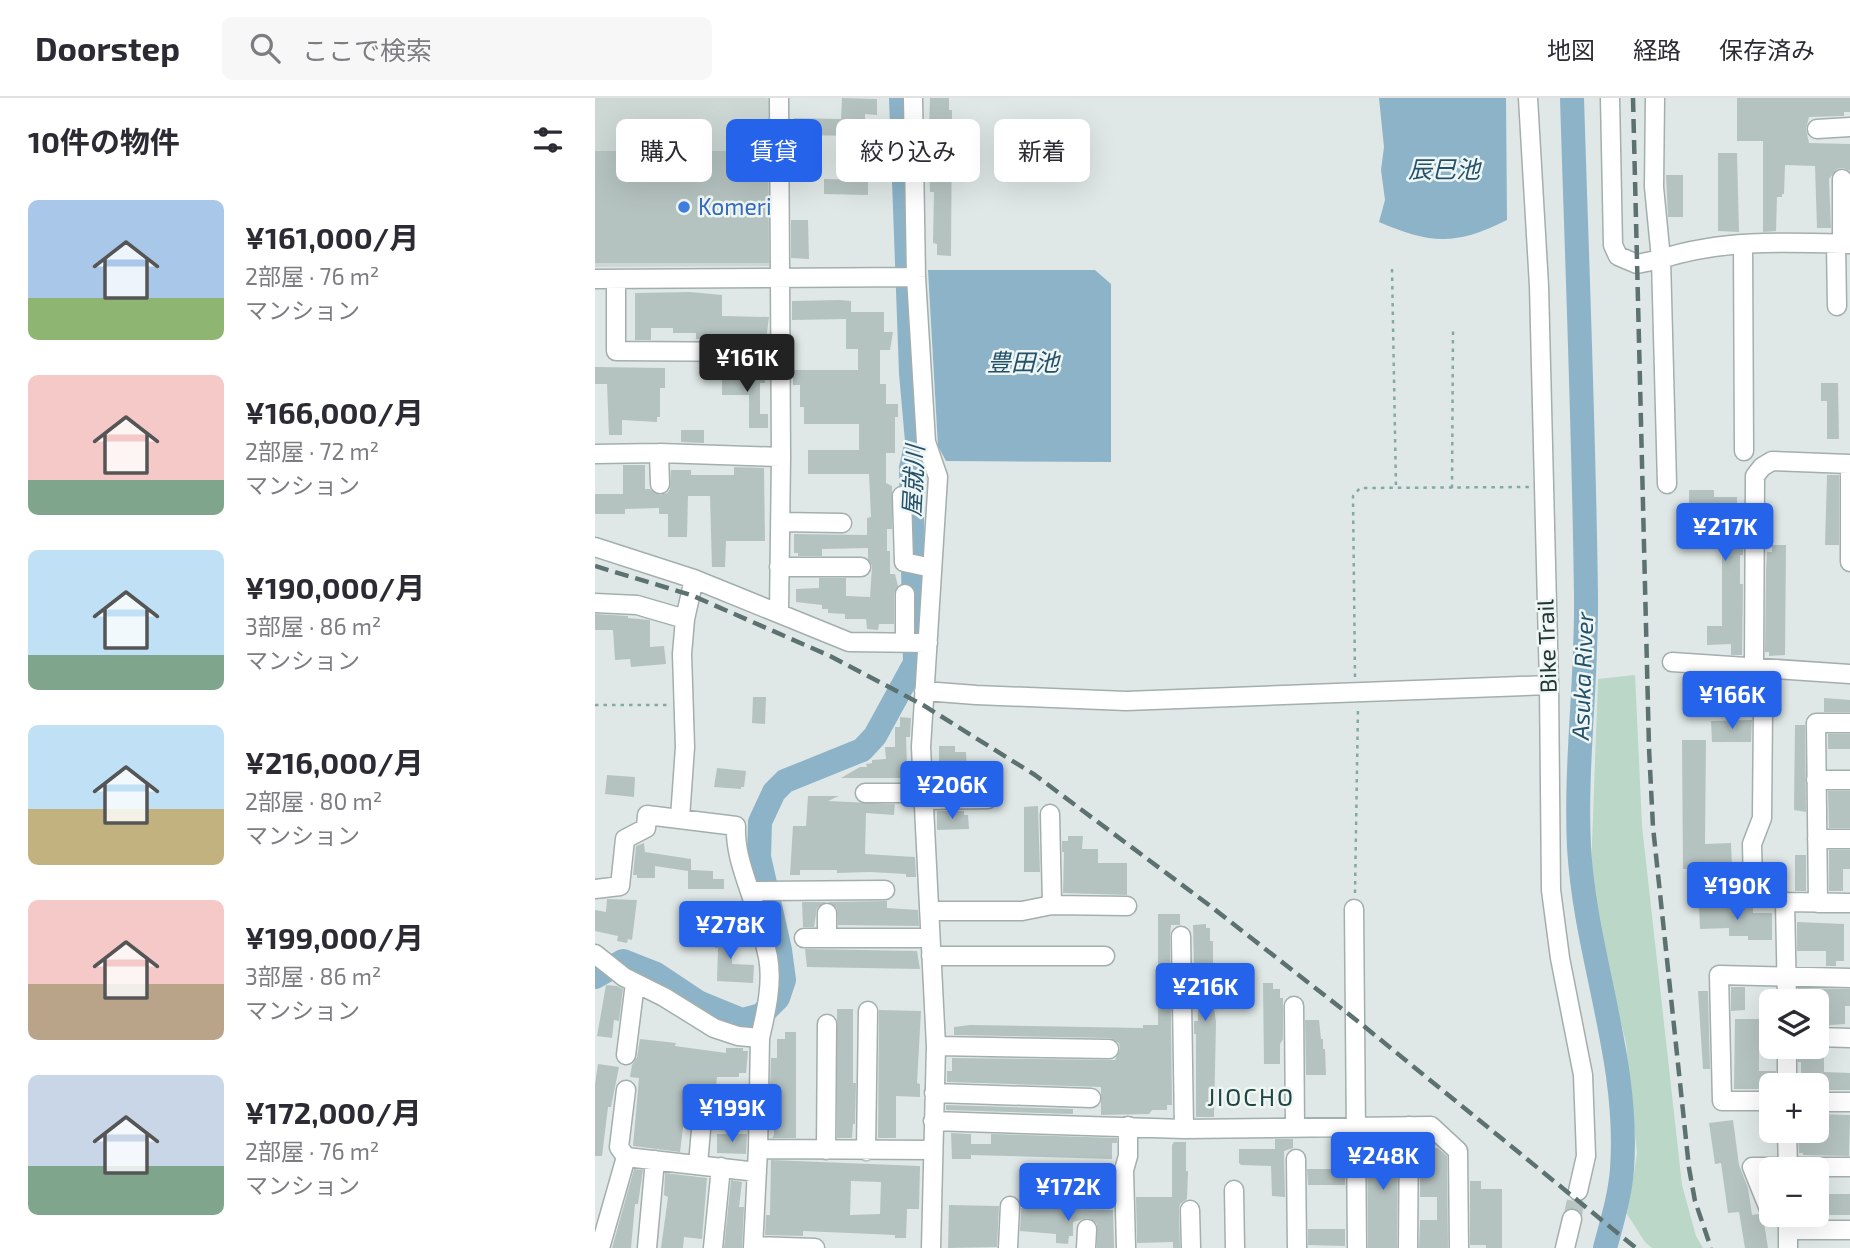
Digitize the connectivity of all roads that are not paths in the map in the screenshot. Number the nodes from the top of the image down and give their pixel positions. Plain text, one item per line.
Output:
1 (779, 98) edge
2 (913, 98) edge
3 (1528, 98) edge
4 (1610, 98) edge
5 (1654, 98) edge
6 (1850, 127) edge
7 (1817, 129) dead end
8 (1842, 179) dead end
9 (1744, 244) junction
10 (1843, 244) edge
11 (1661, 259) junction
12 (780, 277) junction
13 (916, 277) junction
14 (595, 279) edge
15 (616, 279) junction
16 (1836, 306) dead end
17 (780, 352) junction
18 (1744, 451) dead end
19 (659, 453) junction
20 (595, 454) edge
21 (781, 457) junction
22 (1850, 464) edge
23 (660, 484) dead end
24 (1667, 484) dead end
25 (902, 496) dead end
26 (780, 522) junction
27 (842, 523) dead end
28 (595, 547) edge
29 (1850, 562) edge
30 (919, 565) junction
31 (779, 567) junction
32 (861, 567) dead end
33 (694, 579) junction
34 (905, 594) dead end
35 (595, 603) edge
36 (779, 612) junction
37 (685, 619) junction
38 (916, 643) junction
39 (1672, 662) dead end
40 (1754, 668) junction
41 (1850, 674) edge
42 (1549, 685) junction
43 (925, 691) junction
44 (1763, 711) dead end
45 (1850, 723) edge
46 (1816, 780) junction
47 (1850, 780) edge
48 (865, 793) dead end
49 (923, 797) junction
50 (988, 799) dead end
51 (1050, 814) dead end
52 (680, 818) junction
53 (1817, 839) junction
54 (1850, 839) edge
55 (595, 889) edge
56 (885, 890) dead end
57 (761, 891) junction
58 (1785, 902) junction
59 (1818, 903) junction
60 (1850, 903) edge
61 (1052, 905) junction
62 (1127, 906) dead end
63 (1354, 909) road end
64 (929, 911) junction
65 (827, 913) dead end
66 (1181, 936) dead end
67 (804, 938) dead end
68 (827, 938) junction
69 (930, 947) junction
70 (1105, 956) dead end
71 (605, 962) edge
72 (1786, 978) junction
73 (1850, 978) edge
74 (635, 983) junction
75 (1786, 989) edge
76 (1294, 1006) dead end
77 (867, 1012) dead end
78 (827, 1024) dead end
79 (1829, 1037) edge
80 (760, 1038) junction
81 (1850, 1038) edge
82 (936, 1046) junction
83 (1109, 1049) dead end
84 (626, 1055) dead end
85 (625, 1090) dead end
86 (934, 1093) junction
87 (1091, 1098) dead end
88 (1759, 1101) edge
89 (1829, 1102) edge
90 (1850, 1102) edge
91 (703, 1107) dead end
92 (933, 1121) junction
93 (1128, 1126) junction
94 (1409, 1126) junction
95 (1357, 1127) junction
96 (1295, 1128) junction
97 (1184, 1129) junction
98 (758, 1149) junction
99 (826, 1150) junction
100 (866, 1150) junction
101 (932, 1150) junction
102 (625, 1157) junction
103 (1296, 1159) dead end
104 (655, 1160) junction
105 (698, 1164) junction
106 (721, 1167) junction
107 (1759, 1167) edge
108 (1829, 1167) edge
109 (1850, 1167) edge
110 (757, 1172) junction
111 (1759, 1184) edge
112 (1234, 1190) dead end
113 (1578, 1191) tunnel mouth
114 (1010, 1206) dead end
115 (1190, 1210) dead end
116 (1572, 1219) tunnel mouth
117 (1087, 1229) dead end
118 (1788, 1229) edge
119 (1850, 1230) edge
120 (753, 1247) edge
121 (600, 1248) edge
122 (647, 1248) edge
123 (713, 1248) edge
124 (815, 1248) edge
125 (931, 1248) edge
126 (1008, 1248) edge
127 (1086, 1248) edge
128 (1126, 1248) edge
129 (1191, 1248) edge
130 (1235, 1248) edge
131 (1297, 1248) edge
132 (1357, 1248) edge
133 (1408, 1248) edge
134 (1459, 1248) edge
135 (1566, 1248) edge

1 - 12 street
2 - 13 street
3 - 42 street, Bike Trail
4 - 11 street
5 - 11 street
6 - 7 street
8 - 10 street
9 - 10 street
9 - 11 street
9 - 18 street
10 - 16 street
11 - 24 street
12 - 13 street
12 - 15 street
12 - 17 street
13 - 30 street
14 - 15 street
15 - 17 street
17 - 21 street
19 - 20 street
19 - 21 street
19 - 23 street
21 - 26 street
22 - 29 street
22 - 40 street
25 - 30 street
26 - 27 street
26 - 31 street
28 - 33 street
30 - 38 street
31 - 32 street
31 - 36 street
33 - 36 street
33 - 37 street
34 - 38 street
35 - 37 street
36 - 38 street
37 - 52 street
38 - 43 street
39 - 40 street
40 - 41 street
42 - 43 street
42 - 113 street, Bike Trail
43 - 49 street
44 - 58 street
45 - 46 street
46 - 47 street
46 - 53 street
48 - 49 street
49 - 50 street
49 - 64 street
51 - 61 street
52 - 55 street
52 - 57 street
53 - 54 street
53 - 59 street
56 - 57 street
57 - 80 street
58 - 59 street
58 - 72 street
59 - 60 street
61 - 62 street
61 - 64 street
63 - 95 street
64 - 69 street
65 - 68 street
66 - 97 street
67 - 68 street
68 - 69 street
69 - 70 street
69 - 82 street
71 - 74 street
72 - 73 street
72 - 75 street
72 - 88 street
74 - 80 street
74 - 84 street
76 - 96 street
77 - 100 street
78 - 99 street
79 - 81 street
80 - 98 street
82 - 83 street
82 - 86 street
85 - 102 street
86 - 87 street
86 - 92 street
89 - 90 street
91 - 105 street
92 - 93 street
92 - 101 street
93 - 97 street
93 - 128 street
94 - 95 street
94 - 133 street
94 - 134 street
95 - 96 street
95 - 132 street
96 - 97 street
98 - 99 street
98 - 110 street
99 - 100 street
100 - 101 street
101 - 125 street
102 - 104 street
102 - 121 street
103 - 131 street
104 - 105 street
104 - 122 street
105 - 106 street
106 - 110 street
106 - 123 street
107 - 111 street
108 - 109 street
110 - 120 street
112 - 130 street
114 - 126 street
115 - 129 street
116 - 135 street
117 - 127 street
118 - 119 street
120 - 124 street

